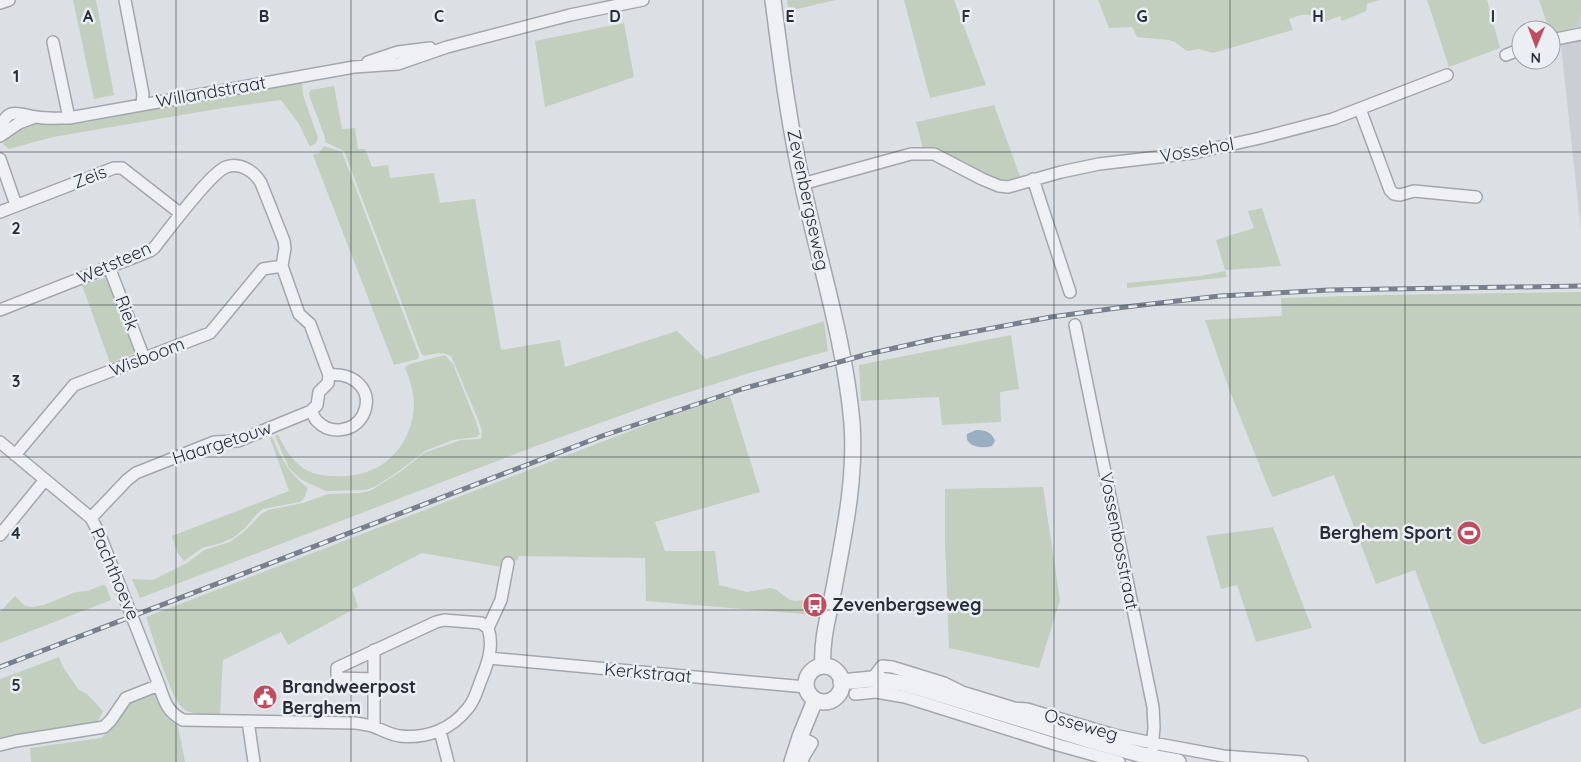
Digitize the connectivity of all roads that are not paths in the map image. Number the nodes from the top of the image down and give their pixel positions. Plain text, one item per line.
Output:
1 (9, 0) edge
2 (125, 0) edge
3 (643, 0) edge
4 (773, 0) edge
5 (0, 3) edge
6 (1581, 34) edge
7 (1561, 38) edge
8 (52, 42) dead end
9 (1511, 53) edge
10 (1506, 55) dead end
11 (1447, 75) dead end
12 (142, 104) junction
13 (1360, 109) junction
14 (35, 117) junction
15 (69, 118) junction
16 (0, 129) edge
17 (0, 136) edge
18 (0, 159) edge
19 (1033, 179) junction
20 (802, 184) junction
21 (1476, 198) dead end
22 (16, 205) junction
23 (0, 212) edge
24 (181, 214) junction
25 (282, 266) junction
26 (110, 267) junction
27 (1070, 292) dead end
28 (0, 310) edge
29 (1075, 325) dead end
30 (144, 358) junction
31 (329, 375) junction
32 (311, 411) junction
33 (0, 442) edge
34 (15, 455) junction
35 (44, 480) junction
36 (91, 518) junction
37 (0, 535) edge
38 (508, 563) dead end
39 (488, 628) junction
40 (374, 650) junction
41 (489, 658) junction
42 (823, 666) junction
43 (374, 679) junction
44 (872, 679) junction
45 (841, 682) junction
46 (159, 685) junction
47 (806, 687) junction
48 (890, 687) junction
49 (855, 694) dead end
50 (815, 700) junction
51 (248, 721) junction
52 (374, 726) junction
53 (440, 731) junction
54 (800, 737) junction
55 (0, 745) edge
56 (1152, 750) junction
57 (254, 762) edge
58 (448, 762) edge
59 (792, 762) edge
60 (802, 762) edge
61 (1119, 762) edge
62 (1178, 762) edge
63 (1302, 762) edge

1 - 5 street
2 - 12 street
3 - 12 street, Willandstraat
4 - 20 street, Zevenbergseweg
6 - 7 street
8 - 15 street
9 - 10 street
11 - 13 street, Vossehol
12 - 15 street, Willandstraat
13 - 19 street, Vossehol
13 - 21 street
14 - 15 street, Willandstraat
14 - 16 street, Willandstraat
14 - 17 street, Willandstraat
18 - 22 street
19 - 20 street, Vossehol
19 - 27 street
20 - 42 street, Zevenbergseweg
22 - 23 street, Zeis
22 - 24 street, Zeis
24 - 25 street, Wetsteen
24 - 26 street, Wetsteen
25 - 30 street, Wisboom
25 - 31 street
26 - 28 street, Wetsteen
26 - 30 street, Riek
29 - 56 street, Vossenbosstraat
30 - 34 street, Wisboom
31 - 32 street
31 - 32 street
32 - 36 street, Haargetouw
33 - 34 street, Pachthoeve
34 - 35 street, Pachthoeve
35 - 36 street, Pachthoeve
35 - 37 street
36 - 46 street, Pachthoeve
38 - 39 street
39 - 40 street
39 - 41 street
40 - 43 street
40 - 43 street
41 - 47 street, Kerkstraat
41 - 53 street
42 - 45 street
42 - 47 street
43 - 52 street
44 - 45 street, Osseweg
44 - 48 street, Osseweg
44 - 56 street, Osseweg
45 - 50 street
46 - 51 street, Pachthoeve
46 - 55 street
47 - 50 street
48 - 49 street, Osseweg
48 - 56 street, Osseweg
48 - 61 street, Osseweg
50 - 54 street
51 - 52 street, Pachthoeve
51 - 57 street
52 - 53 street
53 - 58 street
54 - 59 street
54 - 60 street
56 - 62 street, Osseweg
56 - 63 street, Osseweg

